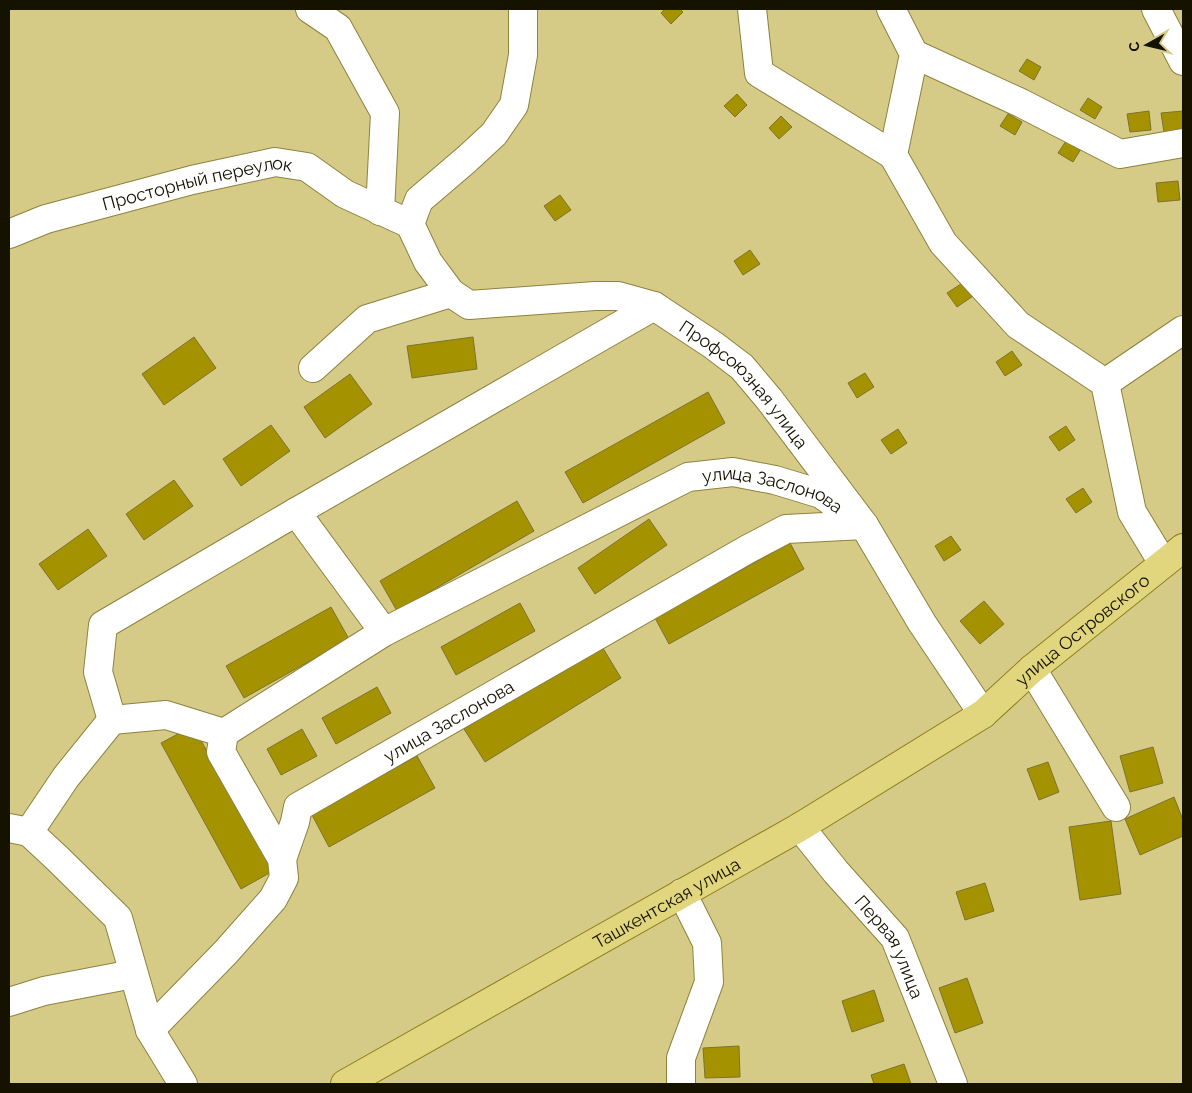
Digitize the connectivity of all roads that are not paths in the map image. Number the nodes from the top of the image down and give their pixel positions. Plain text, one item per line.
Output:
1 (310, 9) edge
2 (523, 9) edge
3 (752, 9) edge
4 (891, 9) edge
5 (1156, 9) edge
6 (914, 54) junction
7 (1183, 61) edge
8 (1183, 143) edge
9 (893, 155) junction
10 (380, 211) junction
11 (410, 224) junction
12 (9, 234) edge
13 (451, 293) junction
14 (654, 306) junction
15 (1183, 330) edge
16 (313, 368) dead end
17 (1105, 383) junction
18 (296, 512) junction
19 (864, 525) junction
20 (1173, 556) edge
21 (384, 632) junction
22 (1032, 669) junction
23 (982, 714) junction
24 (112, 720) junction
25 (224, 733) junction
26 (1116, 806) dead end
27 (800, 827) junction
28 (19, 830) edge
29 (282, 859) junction
30 (682, 893) junction
31 (133, 974) junction
32 (9, 1002) edge
33 (150, 1030) junction
34 (183, 1084) edge
35 (345, 1084) edge
36 (681, 1084) edge
37 (953, 1084) edge

1 - 10 street
2 - 11 street
3 - 9 street
4 - 6 street
5 - 7 street
6 - 8 street
6 - 9 street
9 - 17 street
10 - 11 street
10 - 12 street, Просторный переулок
11 - 13 street, Профсоюзная улица
13 - 14 street, Профсоюзная улица
13 - 16 street
14 - 18 street
14 - 19 street, Профсоюзная улица
15 - 17 street
17 - 20 street
18 - 21 street
18 - 24 street
19 - 21 street, улица Заслонова
19 - 23 street, Профсоюзная улица
19 - 29 street, улица Заслонова
20 - 22 main road, улица Островского
21 - 25 street, улица Заслонова
22 - 23 main road, улица Островского
22 - 26 street
23 - 27 main road, Ташкентская улица
24 - 25 street
24 - 28 street
25 - 29 street
27 - 30 main road, Ташкентская улица
27 - 37 street, Первая улица
28 - 31 street
29 - 33 street, улица Заслонова
30 - 35 main road, Ташкентская улица
30 - 36 street
31 - 32 street
31 - 33 street
33 - 34 street

